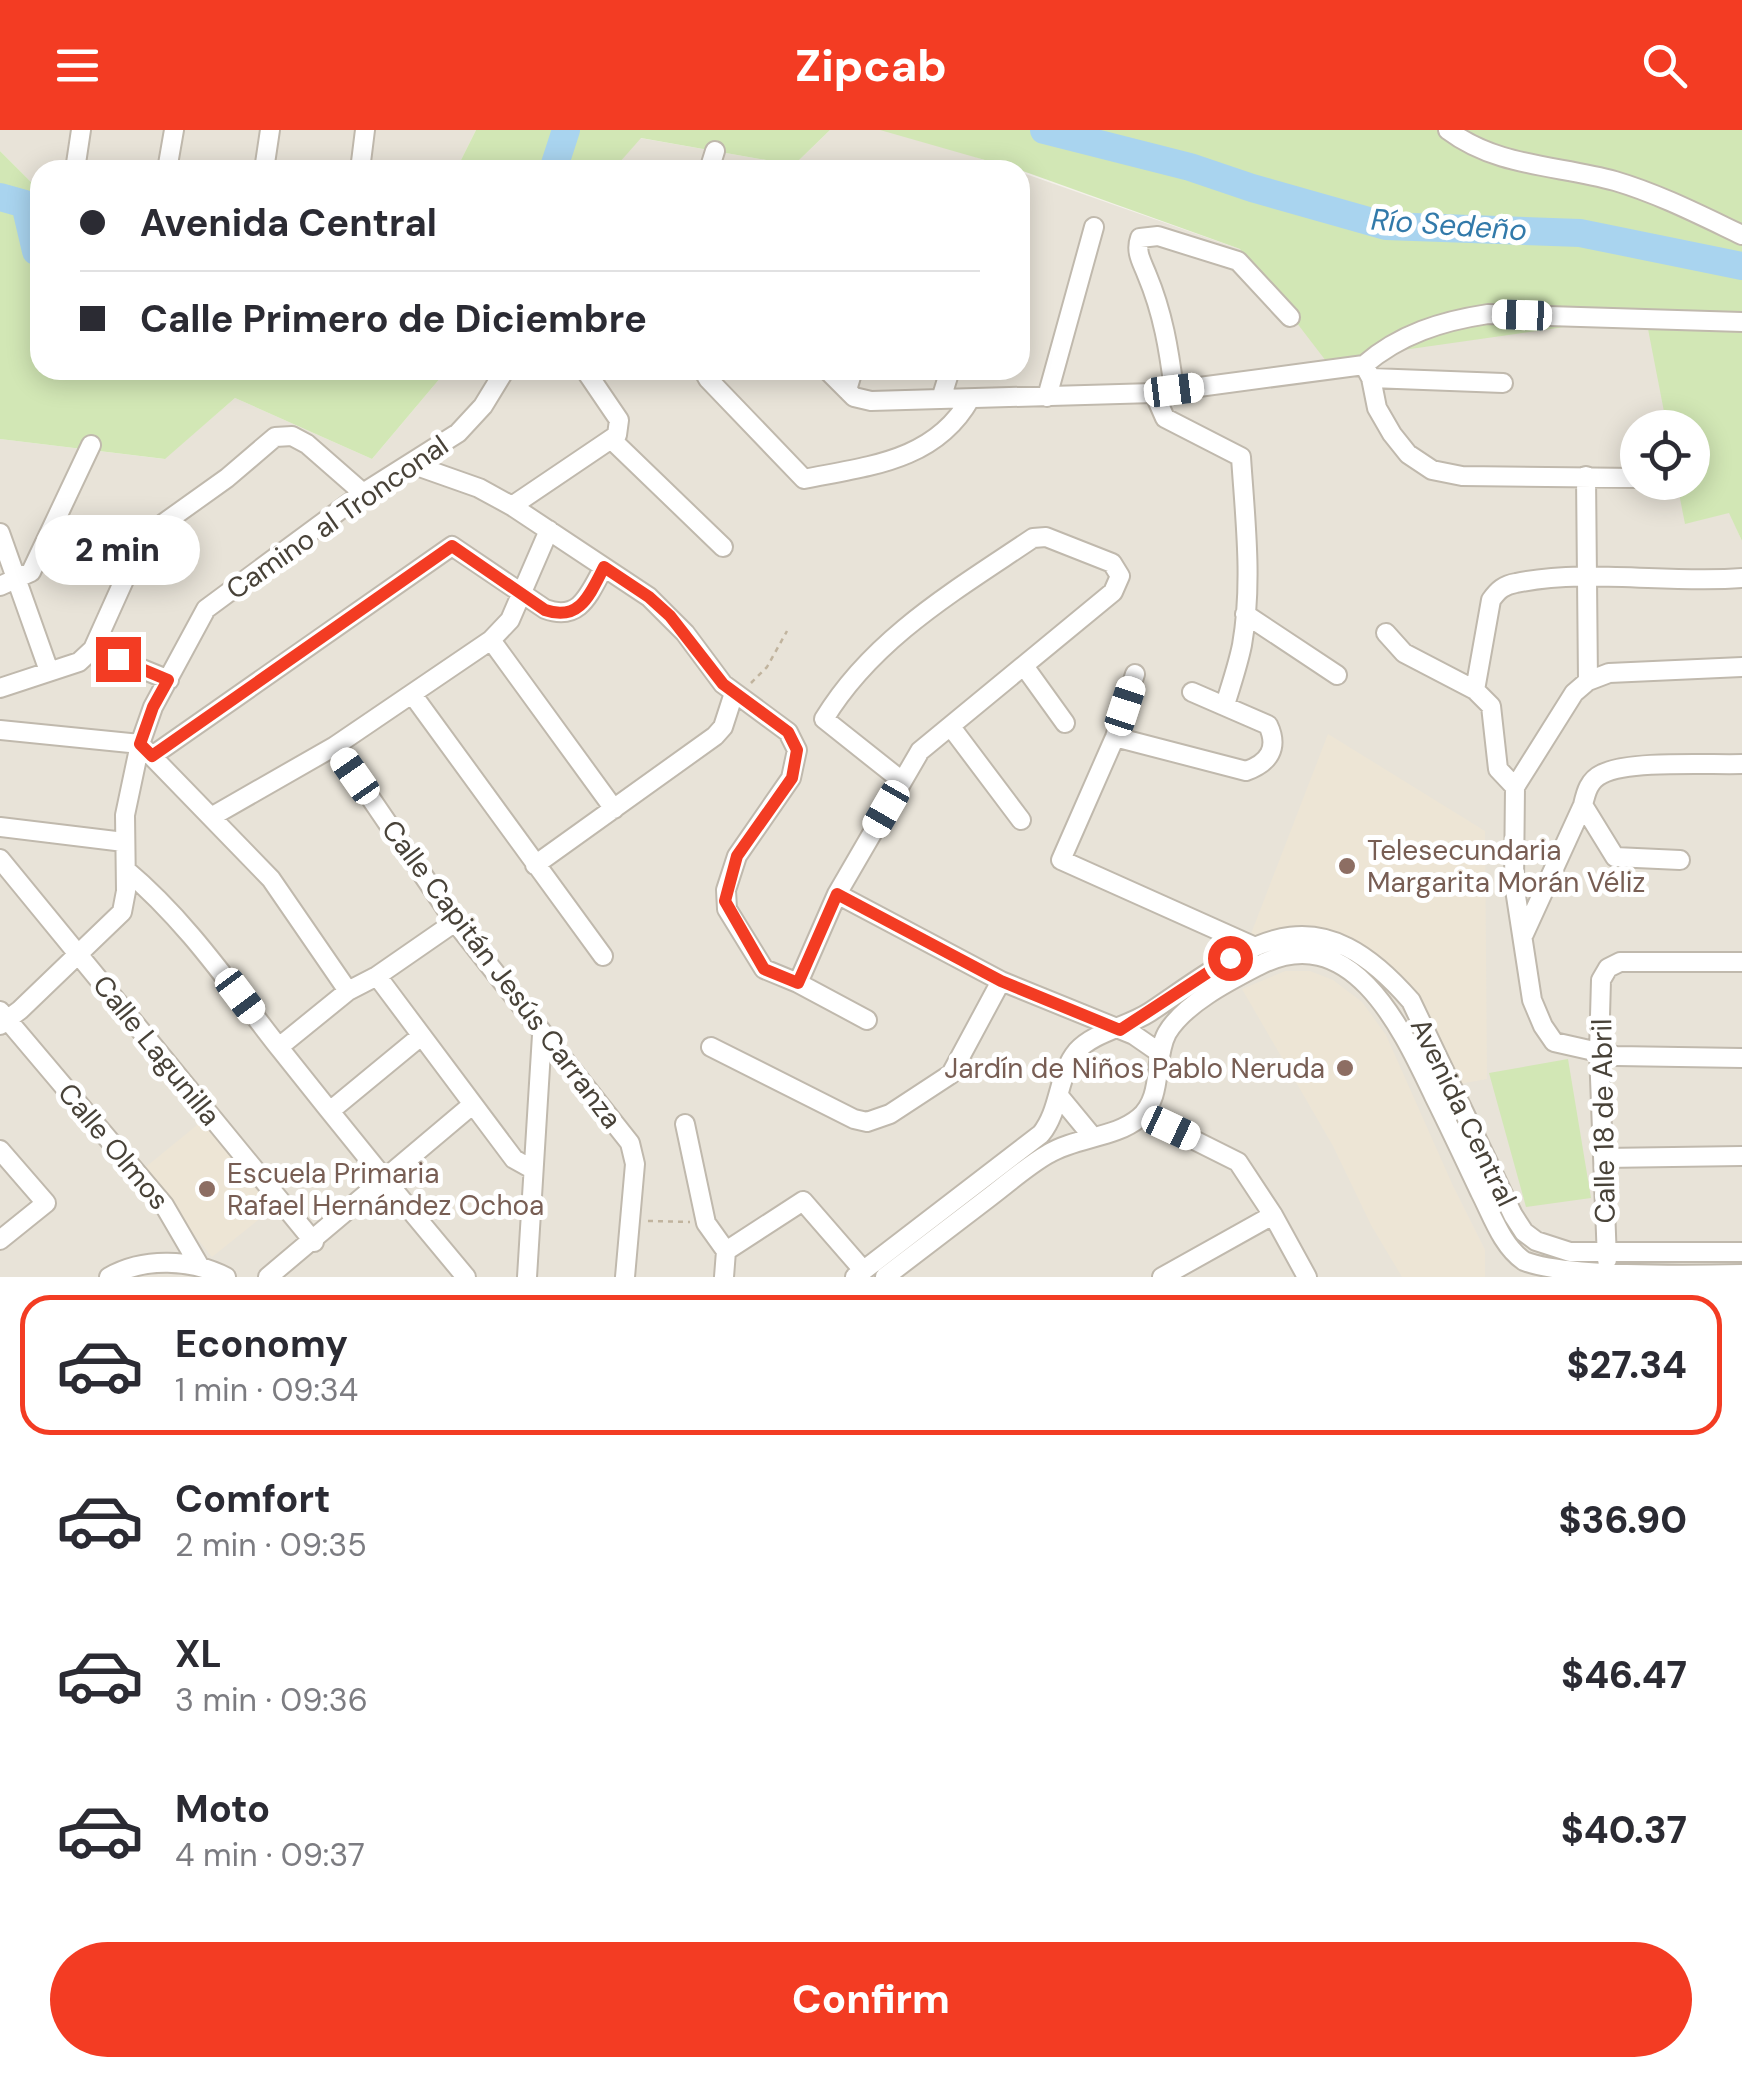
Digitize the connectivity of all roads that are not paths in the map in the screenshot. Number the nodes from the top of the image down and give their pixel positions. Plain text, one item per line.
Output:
1 (81, 130) edge
2 (174, 130) edge
3 (270, 130) edge
4 (365, 130) edge
5 (1448, 130) edge
6 (715, 150) dead end
7 (76, 160) edge
8 (170, 160) edge
9 (266, 160) edge
10 (361, 160) edge
11 (712, 160) edge
12 (1094, 227) dead end
13 (1742, 235) edge
14 (1290, 318) dead end
15 (1742, 322) edge
16 (1368, 372) junction
17 (498, 380) edge
18 (592, 380) edge
19 (708, 380) edge
20 (837, 380) edge
21 (850, 380) edge
22 (947, 380) edge
23 (1503, 383) dead end
24 (847, 390) junction
25 (1174, 390) junction
26 (1154, 393) junction
27 (1046, 397) junction
28 (970, 398) junction
29 (941, 399) junction
30 (616, 433) junction
31 (91, 446) dead end
32 (411, 464) junction
33 (1586, 476) junction
34 (1620, 477) edge
35 (363, 492) junction
36 (512, 506) junction
37 (548, 530) junction
38 (0, 533) edge
39 (723, 547) dead end
40 (604, 567) junction
41 (1586, 578) junction
42 (1742, 578) edge
43 (8, 583) edge
44 (520, 593) junction
45 (1245, 614) junction
46 (1386, 633) dead end
47 (491, 640) junction
48 (93, 649) junction
49 (1024, 666) junction
50 (1742, 668) edge
51 (48, 672) junction
52 (1135, 674) dead end
53 (1338, 675) dead end
54 (168, 680) junction
55 (1588, 681) junction
56 (0, 688) edge
57 (1474, 690) junction
58 (1192, 692) dead end
59 (412, 694) junction
60 (734, 694) junction
61 (1225, 705) junction
62 (1065, 723) dead end
63 (951, 727) junction
64 (0, 730) edge
65 (1115, 737) junction
66 (334, 746) junction
67 (146, 750) junction
68 (1742, 764) edge
69 (902, 781) junction
70 (1515, 787) junction
71 (1583, 805) junction
72 (614, 810) junction
73 (211, 817) junction
74 (1022, 820) dead end
75 (0, 827) edge
76 (124, 842) junction
77 (0, 859) edge
78 (1680, 860) dead end
79 (535, 865) junction
80 (126, 870) junction
81 (837, 894) junction
82 (456, 922) junction
83 (1524, 934) junction
84 (1253, 946) junction
85 (78, 953) junction
86 (602, 956) dead end
87 (1742, 962) edge
88 (377, 976) junction
89 (1001, 981) junction
90 (798, 983) junction
91 (348, 991) junction
92 (2, 1019) edge
93 (867, 1020) dead end
94 (1120, 1030) junction
95 (542, 1035) junction
96 (421, 1036) junction
97 (279, 1048) junction
98 (711, 1048) dead end
99 (1598, 1052) junction
100 (1160, 1053) junction
101 (1742, 1058) edge
102 (1059, 1096) junction
103 (472, 1105) junction
104 (330, 1111) junction
105 (1144, 1115) junction
106 (685, 1124) dead end
107 (1092, 1136) junction
108 (0, 1150) edge
109 (1742, 1156) edge
110 (1604, 1158) junction
111 (532, 1169) junction
112 (386, 1181) junction
113 (1273, 1215) junction
114 (0, 1240) edge
115 (314, 1242) junction
116 (726, 1252) junction
117 (1606, 1252) junction
118 (1742, 1252) edge
119 (199, 1266) junction
120 (859, 1274) edge
121 (1742, 1274) edge
122 (1608, 1276) edge
123 (108, 1277) edge
124 (226, 1277) edge
125 (268, 1277) edge
126 (466, 1277) edge
127 (528, 1277) edge
128 (626, 1277) edge
129 (724, 1277) edge
130 (885, 1277) edge
131 (1162, 1277) edge
132 (1307, 1277) edge

1 - 7 street
2 - 8 street
3 - 9 street
4 - 10 street
5 - 13 street
6 - 11 street
12 - 27 street
14 - 25 street
15 - 16 street
16 - 23 street
16 - 25 street
16 - 33 street
17 - 32 street, Camino al Tronconal
18 - 30 street
19 - 28 street
20 - 24 street
21 - 24 street
22 - 29 street
24 - 29 street
25 - 26 street
26 - 27 street
26 - 45 street
27 - 28 street
28 - 29 street
30 - 36 street
30 - 39 street
31 - 43 street
32 - 35 street, Camino al Tronconal
32 - 36 street
33 - 34 street
33 - 41 street
35 - 48 street
35 - 54 street, Camino al Tronconal
36 - 37 street
37 - 40 street
37 - 44 street
38 - 43 street
40 - 44 street
40 - 60 street
41 - 42 street
41 - 55 street
41 - 57 street
43 - 51 street
44 - 47 street
44 - 67 street
45 - 53 street
45 - 61 street
46 - 57 street
47 - 59 street
47 - 72 street
48 - 51 street
48 - 54 street
49 - 62 street
49 - 63 street
49 - 69 street
50 - 55 street
51 - 56 street
52 - 65 street
54 - 67 street, Camino al Tronconal
55 - 70 street
57 - 70 street
58 - 61 street
59 - 66 street
59 - 79 street
60 - 72 street
60 - 90 street
61 - 65 street
63 - 69 street
63 - 74 street
64 - 67 street
65 - 84 street
66 - 73 street
66 - 82 street, Calle Capitán Jesús Carranza
67 - 73 street
67 - 76 street, Camino al Tronconal
68 - 71 street
69 - 81 street
70 - 83 street
71 - 78 street
71 - 83 street
72 - 79 street
73 - 91 street
75 - 76 street
76 - 80 street, Camino al Tronconal
77 - 85 street, Calle Lagunilla
79 - 86 street
80 - 85 street, Camino al Tronconal
80 - 97 street
81 - 89 street
81 - 90 street
82 - 88 street
82 - 95 street, Calle Capitán Jesús Carranza
83 - 99 street
84 - 94 street, Avenida Central
84 - 117 street, Avenida Central
85 - 92 street, Camino al Tronconal
85 - 115 street, Calle Lagunilla
87 - 99 street, Calle 18 de Abril
88 - 91 street
88 - 96 street
89 - 94 street
89 - 98 street
90 - 93 street
91 - 97 street
92 - 119 street, Calle Olmos
94 - 100 street
94 - 102 street, Avenida Central
95 - 111 street
95 - 128 street, Calle Capitán Jesús Carranza
96 - 103 street
96 - 104 street
97 - 104 street
99 - 101 street
99 - 110 street, Calle 18 de Abril
100 - 105 street, Avenida Central
100 - 122 street, Avenida Central
102 - 107 street
102 - 120 street, Avenida Central
103 - 111 street
103 - 112 street
104 - 112 street
105 - 107 street
105 - 113 street
106 - 116 street
107 - 130 street
108 - 114 street
109 - 110 street
110 - 117 street, Calle 18 de Abril
111 - 127 street
112 - 115 street
112 - 126 street
113 - 131 street
113 - 132 street
115 - 125 street
116 - 120 street
116 - 129 street
117 - 118 street, Avenida Central
117 - 122 street, Calle 18 de Abril
119 - 123 street
119 - 124 street
121 - 122 street, Avenida Central

